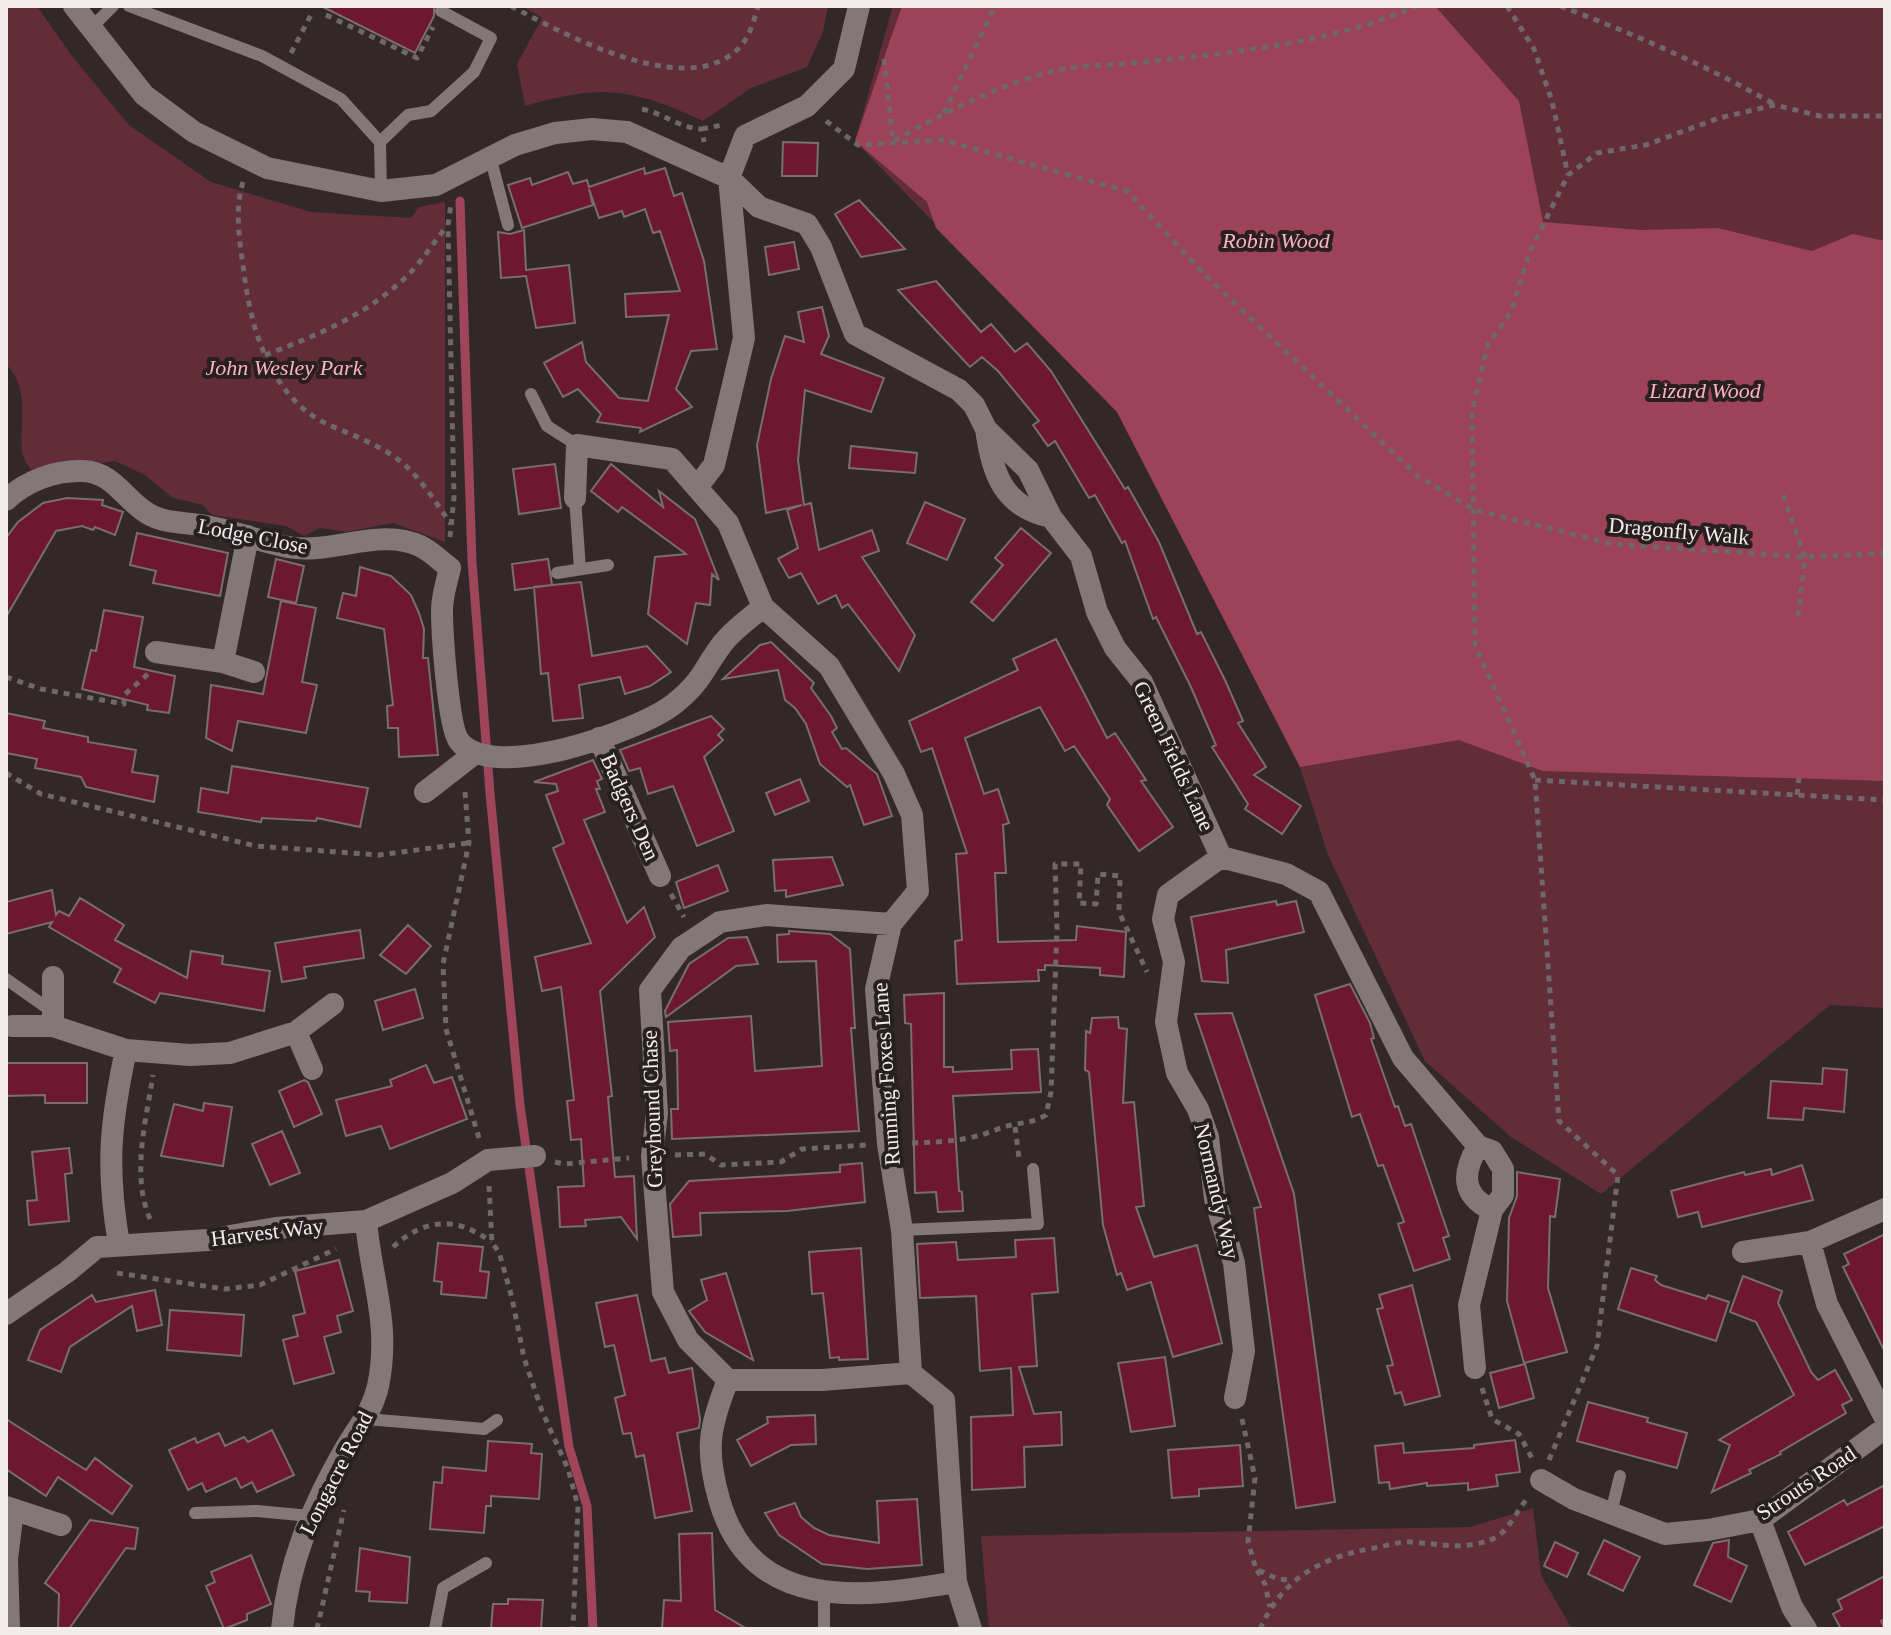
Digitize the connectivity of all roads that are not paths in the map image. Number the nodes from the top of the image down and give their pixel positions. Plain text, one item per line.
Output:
1 (74, 6) edge
2 (113, 6) edge
3 (129, 6) edge
4 (859, 6) edge
5 (441, 11) road end
6 (91, 28) junction
7 (380, 142) junction
8 (491, 160) junction
9 (729, 178) junction
10 (381, 191) junction
11 (508, 225) dead end
12 (531, 394) dead end
13 (986, 429) junction
14 (577, 445) junction
15 (698, 486) junction
16 (575, 498) joint
17 (6, 500) edge
18 (1051, 517) junction
19 (248, 536) junction
20 (608, 565) dead end
21 (580, 569) junction
22 (557, 573) dead end
23 (763, 607) junction
24 (156, 652) road end
25 (223, 662) junction
26 (254, 672) dead end
27 (599, 738) junction
28 (466, 760) junction
29 (425, 792) dead end
30 (1221, 857) junction
31 (660, 876) road end
32 (891, 924) junction
33 (53, 977) dead end
34 (6, 979) edge
35 (333, 1004) dead end
36 (53, 1019) junction
37 (12, 1026) dead end
38 (296, 1032) junction
39 (126, 1050) junction
40 (312, 1069) dead end
41 (1478, 1146) junction
42 (535, 1156) road end
43 (1033, 1169) dead end
44 (1885, 1209) edge
45 (1492, 1210) junction
46 (358, 1222) junction
47 (902, 1230) junction
48 (1810, 1242) junction
49 (108, 1245) junction
50 (1743, 1252) dead end
51 (6, 1314) edge
52 (1475, 1368) road end
53 (911, 1373) junction
54 (728, 1380) junction
55 (1235, 1398) road end
56 (1885, 1418) edge
57 (367, 1419) junction
58 (497, 1420) dead end
59 (1885, 1428) edge
60 (1620, 1476) dead end
61 (1541, 1480) road end
62 (10, 1509) edge
63 (195, 1513) dead end
64 (1611, 1513) junction
65 (310, 1516) junction
66 (1760, 1520) junction
67 (61, 1525) dead end
68 (486, 1563) dead end
69 (956, 1582) junction
70 (824, 1591) junction
71 (9, 1629) edge
72 (282, 1629) edge
73 (435, 1629) edge
74 (824, 1629) edge
75 (971, 1629) edge
76 (1806, 1629) edge

1 - 6 street, Green Fields Lane
2 - 6 lane
3 - 7 lane
4 - 9 street
5 - 7 lane
6 - 10 street, Green Fields Lane
7 - 10 lane
8 - 9 street, Green Fields Lane
8 - 10 street, Green Fields Lane
8 - 11 lane
9 - 13 street, Green Fields Lane
9 - 15 street
12 - 14 lane
13 - 18 street, Green Fields Lane
13 - 18 street
14 - 15 street, Running Foxes Lane
14 - 16 street
15 - 23 street, Running Foxes Lane
16 - 21 lane
17 - 19 street, Lodge Close
18 - 30 street, Green Fields Lane
19 - 25 street
19 - 28 street, Lodge Close
20 - 21 lane
21 - 22 lane
23 - 27 street, Badgers Den
23 - 32 street, Running Foxes Lane
24 - 25 street
25 - 26 street
27 - 28 street, Badgers Den
27 - 31 street, Badgers Den
28 - 29 street
30 - 41 street, Green Fields Lane
30 - 55 street, Normandy Way
32 - 47 street, Running Foxes Lane
32 - 54 street, Greyhound Chase
33 - 36 street
34 - 36 lane
35 - 38 street
36 - 37 street
36 - 39 street
38 - 39 street
38 - 40 street
39 - 49 street
41 - 45 street
41 - 45 street, Green Fields Lane
42 - 46 street, Harvest Way
43 - 47 lane
44 - 48 street
45 - 52 street, Green Fields Lane
46 - 49 street, Harvest Way
46 - 57 street, Longacre Road
47 - 53 street, Running Foxes Lane
48 - 50 street
48 - 56 street
49 - 51 street
53 - 54 street
53 - 69 street
54 - 70 street
57 - 58 lane
57 - 65 street, Longacre Road
59 - 66 street, Strouts Road
60 - 64 lane
61 - 64 street, Strouts Road
62 - 67 street
62 - 71 street
63 - 65 lane
64 - 66 street, Strouts Road
65 - 72 street, Longacre Road
66 - 76 street
68 - 73 lane
69 - 70 street
69 - 75 street
70 - 74 lane

